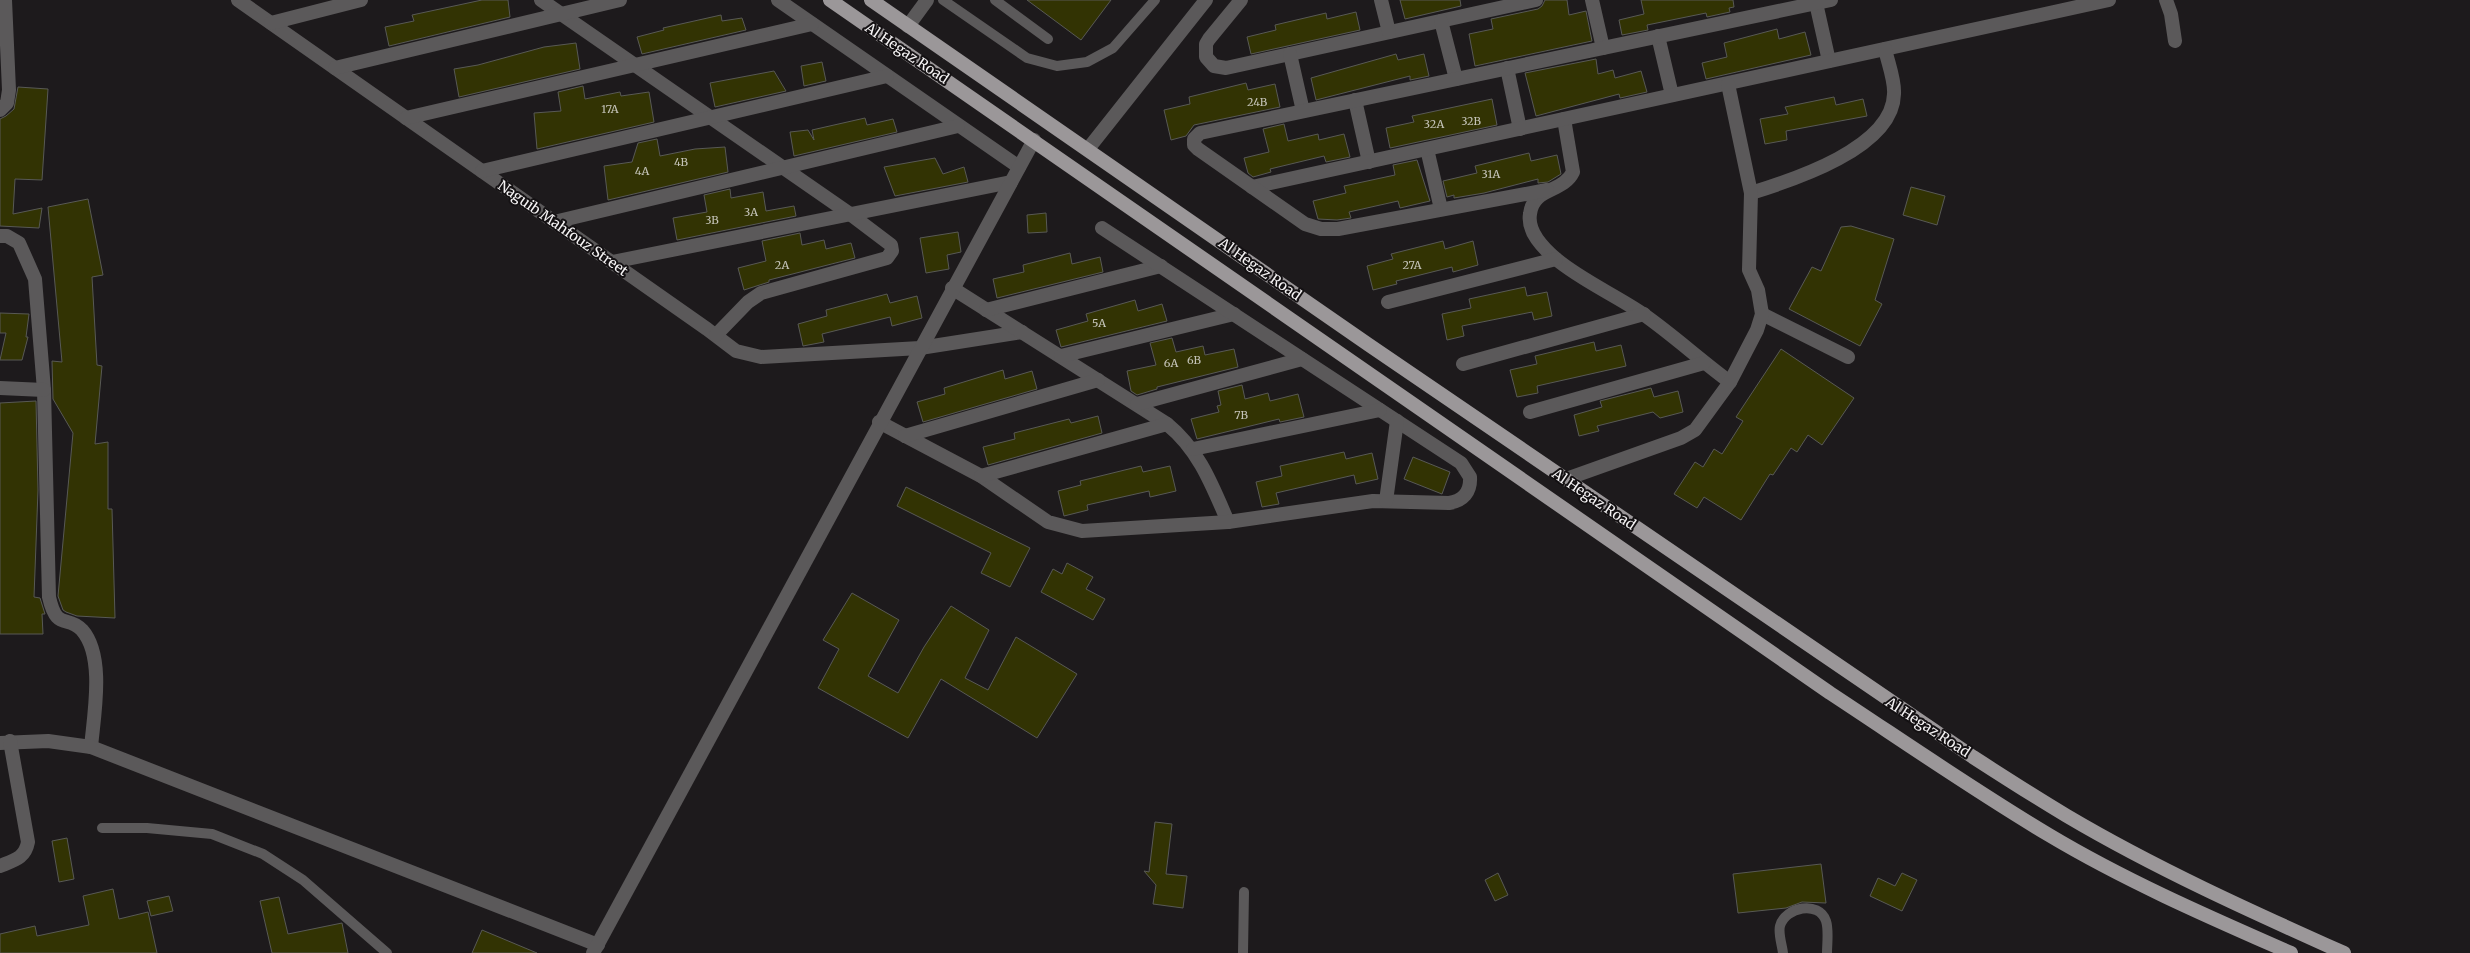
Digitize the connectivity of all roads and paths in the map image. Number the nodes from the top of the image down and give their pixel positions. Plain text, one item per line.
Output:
1 (238, 0) edge
2 (361, 0) edge
3 (541, 0) edge
4 (620, 0) edge
5 (778, 0) edge
6 (830, 0) edge
7 (870, 0) edge
8 (927, 0) edge
9 (943, 0) edge
10 (995, 0) edge
11 (1155, 0) edge
12 (1206, 0) edge
13 (1241, 0) edge
14 (1382, 0) edge
15 (1534, 0) edge
16 (1592, 0) edge
17 (1781, 0) edge
18 (1831, 0) edge
19 (2109, 0) edge
20 (2166, 0) edge
21 (3, 1) edge
22 (1816, 3) junction
23 (1796, 7) junction
24 (562, 14) junction
25 (1441, 21) junction
26 (271, 23) junction
27 (812, 24) junction
28 (908, 26) junction
29 (1389, 32) junction
30 (1658, 36) junction
31 (1048, 39) dead end
32 (2175, 41) dead end
33 (1603, 48) junction
34 (1885, 49) junction
35 (1290, 54) junction
36 (4, 58) edge
37 (1829, 61) junction
38 (634, 64) junction
39 (335, 68) junction
40 (1507, 68) junction
41 (886, 76) junction
42 (1456, 79) junction
43 (1728, 84) junction
44 (1672, 95) junction
45 (1355, 100) junction
46 (0, 110) edge
47 (1303, 111) junction
48 (710, 117) junction
49 (406, 118) junction
50 (1564, 119) junction
51 (958, 126) junction
52 (1520, 129) junction
53 (1034, 140) junction
54 (1088, 149) junction
55 (1428, 149) junction
56 (1369, 162) junction
57 (782, 167) junction
58 (1019, 167) junction
59 (482, 171) junction
60 (1011, 182) junction
61 (1252, 188) junction
62 (1547, 190) junction
63 (1751, 193) junction
64 (1441, 209) junction
65 (850, 214) junction
66 (554, 222) junction
67 (1102, 228) dead end
68 (0, 236) edge
69 (1556, 259) junction
70 (612, 262) junction
71 (1161, 266) junction
72 (952, 288) junction
73 (1388, 302) dead end
74 (986, 310) junction
75 (1234, 314) junction
76 (1644, 314) junction
77 (1762, 314) junction
78 (1022, 332) junction
79 (716, 335) junction
80 (920, 348) junction
81 (1061, 356) junction
82 (1848, 357) dead end
83 (1302, 359) junction
84 (1704, 363) junction
85 (1464, 364) dead end
86 (1098, 380) junction
87 (1730, 382) junction
88 (0, 388) edge
89 (44, 390) junction
90 (1136, 404) junction
91 (1380, 410) junction
92 (1530, 412) dead end
93 (1397, 421) junction
94 (879, 422) junction
95 (1168, 424) junction
96 (905, 436) junction
97 (1193, 449) junction
98 (981, 476) junction
99 (1566, 479) junction
100 (1386, 501) junction
101 (1228, 522) junction
102 (5, 742) edge
103 (91, 747) junction
104 (102, 828) dead end
105 (0, 866) edge
106 (1244, 892) dead end
107 (595, 949) edge
108 (387, 953) edge
109 (1243, 953) edge
110 (1783, 953) edge
111 (1827, 953) edge
112 (2291, 953) edge
113 (2344, 953) edge

1 - 26 street, Naguib Mahfouz Street
2 - 26 street
3 - 24 street
4 - 24 street
5 - 27 street
6 - 53 main road, Al Hegaz Road
7 - 28 main road, Al Hegaz Road
8 - 28 street
9 - 11 lane
10 - 31 lane
12 - 54 street
13 - 35 street
14 - 29 street
15 - 25 street
16 - 33 street
17 - 23 street
18 - 22 street
19 - 34 street
20 - 32 street
21 - 36 street
22 - 23 street
22 - 37 street
23 - 30 street
24 - 38 street
24 - 39 street
25 - 29 street
25 - 42 street
26 - 39 street, Naguib Mahfouz Street
27 - 38 street
27 - 41 street
28 - 54 main road, Al Hegaz Road
29 - 35 street
30 - 33 street
30 - 44 street
33 - 40 street
34 - 37 street
34 - 63 street
35 - 47 street
36 - 46 street
37 - 43 street
38 - 48 street
38 - 49 street
39 - 49 street, Naguib Mahfouz Street
40 - 42 street
40 - 52 street
41 - 48 street
41 - 51 street
42 - 45 street
43 - 44 street
43 - 63 street
44 - 50 street
45 - 47 street
45 - 56 street
47 - 61 street
48 - 57 street
48 - 59 street
49 - 59 street, Naguib Mahfouz Street
50 - 52 street
50 - 62 street
51 - 57 street
51 - 58 street
52 - 55 street
53 - 58 street
53 - 112 main road, Al Hegaz Road
54 - 99 main road, Al Hegaz Road
55 - 56 street
55 - 64 street
56 - 61 street
57 - 65 street
57 - 66 street
58 - 60 street
59 - 66 street, Naguib Mahfouz Street
60 - 65 street
60 - 72 street
61 - 64 street
62 - 64 street
62 - 69 street
63 - 77 street
65 - 70 street
65 - 79 street
66 - 70 street, Naguib Mahfouz Street
67 - 71 street
68 - 89 street
69 - 73 street
69 - 76 street
70 - 79 street, Naguib Mahfouz Street
71 - 74 street
71 - 75 street
72 - 74 street
72 - 80 street
74 - 78 street
75 - 81 street
75 - 83 street
76 - 84 street
76 - 85 street
77 - 82 street
77 - 87 street
78 - 80 street, Naguib Mahfouz Street
78 - 81 street
79 - 80 street, Naguib Mahfouz Street
80 - 94 street
81 - 86 street
83 - 90 street
83 - 91 street
84 - 87 street
84 - 92 street
86 - 90 street
86 - 96 street
87 - 99 street
88 - 89 street
89 - 103 street
90 - 95 street
91 - 93 street
91 - 97 street
93 - 100 street
93 - 100 street
94 - 96 street
94 - 107 street
95 - 97 street
95 - 98 street
96 - 98 street
97 - 101 street
98 - 101 street
99 - 113 main road, Al Hegaz Road
100 - 101 street
102 - 103 street
102 - 105 street
103 - 107 street
104 - 108 lane
106 - 109 lane
110 - 111 lane

